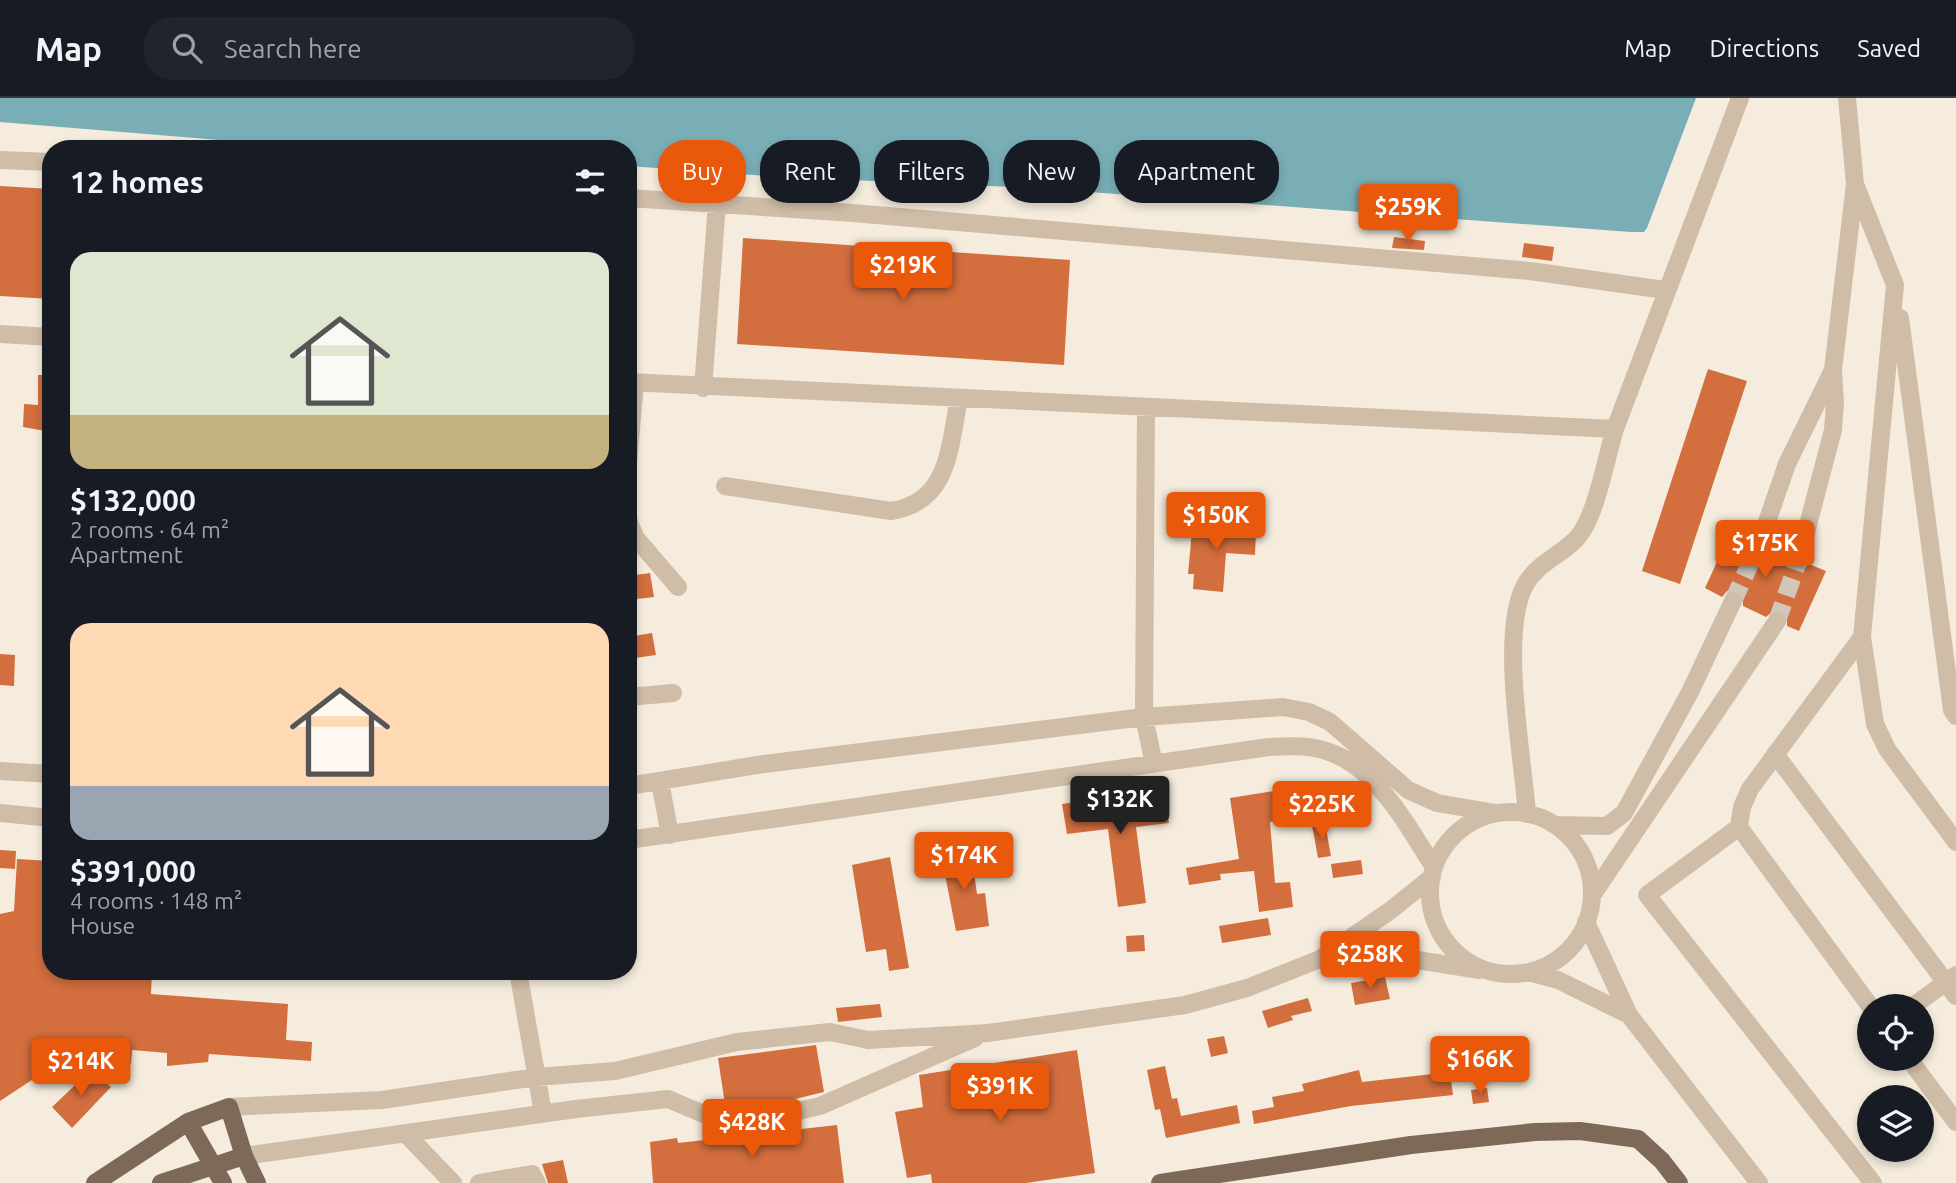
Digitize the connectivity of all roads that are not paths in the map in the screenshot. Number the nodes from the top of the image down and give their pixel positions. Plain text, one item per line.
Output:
1 (1740, 98) edge
2 (1847, 98) edge
3 (0, 160) edge
4 (42, 162) edge
5 (1855, 184) junction
6 (637, 199) edge
7 (717, 204) junction
8 (1895, 285) junction
9 (1665, 290) junction
10 (0, 334) edge
11 (42, 336) edge
12 (1833, 370) junction
13 (637, 382) edge
14 (703, 388) junction
15 (959, 399) junction
16 (1146, 407) junction
17 (1615, 429) junction
18 (725, 486) dead end
19 (637, 539) edge
20 (1760, 542) tunnel mouth
21 (1799, 559) tunnel mouth
22 (678, 587) dead end
23 (1733, 601) tunnel mouth
24 (1777, 621) tunnel mouth
25 (1862, 636) junction
26 (673, 694) dead end
27 (637, 696) edge
28 (1956, 716) edge
29 (1144, 717) junction
30 (1775, 754) junction
31 (1154, 764) junction
32 (0, 771) edge
33 (42, 773) edge
34 (660, 782) junction
35 (637, 785) edge
36 (0, 813) edge
37 (1496, 813) junction
38 (1527, 814) junction
39 (42, 816) edge
40 (1556, 825) junction
41 (1739, 827) junction
42 (670, 835) junction
43 (637, 839) edge
44 (1956, 842) edge
45 (1433, 872) junction
46 (1593, 894) junction
47 (1586, 922) junction
48 (1320, 959) junction
49 (1495, 972) junction
50 (1529, 972) junction
51 (520, 980) edge
52 (1953, 984) edge
53 (1861, 994) edge
54 (1934, 994) edge
55 (1629, 1015) junction
56 (988, 1033) junction
57 (1918, 1071) edge
58 (536, 1077) junction
59 (229, 1107) junction
60 (543, 1113) junction
61 (188, 1122) junction
62 (1956, 1122) edge
63 (405, 1133) junction
64 (244, 1156) junction
65 (219, 1175) edge
66 (95, 1183) edge
67 (161, 1183) edge
68 (257, 1183) edge
69 (453, 1183) edge
70 (479, 1183) edge
71 (537, 1183) edge
72 (1160, 1183) edge
73 (1679, 1183) edge
74 (1759, 1183) edge
75 (1873, 1183) edge

1 - 9 lane
2 - 5 lane
3 - 4 lane
5 - 8 lane
5 - 12 lane
6 - 7 lane
7 - 9 lane
7 - 14 lane
8 - 25 lane
8 - 28 lane
9 - 17 lane
10 - 11 lane
12 - 20 lane
12 - 21 lane
13 - 14 lane
14 - 15 lane
15 - 16 lane
15 - 18 lane
16 - 17 lane
16 - 29 lane
17 - 38 lane
19 - 22 lane
23 - 40 lane
24 - 46 lane
25 - 30 lane
25 - 44 lane
26 - 27 lane
29 - 31 lane
29 - 34 lane
29 - 37 lane
30 - 41 lane
30 - 52 lane
31 - 42 lane
31 - 45 lane
32 - 33 lane
34 - 35 lane
34 - 42 lane
36 - 39 lane
37 - 38 lane
37 - 45 lane
38 - 40 lane
40 - 46 lane
41 - 53 lane
41 - 75 lane
42 - 43 lane
45 - 48 lane
45 - 49 lane
46 - 47 lane
47 - 50 lane
47 - 55 lane
48 - 49 lane
48 - 56 lane
49 - 50 lane
50 - 55 lane
51 - 58 lane
52 - 54 lane
55 - 74 lane
56 - 58 lane
56 - 60 lane
57 - 62 lane
58 - 59 lane
58 - 60 lane
59 - 61 main road
59 - 64 main road
60 - 63 lane
61 - 65 main road
61 - 66 main road
63 - 64 lane
63 - 69 lane
64 - 65 main road
64 - 68 main road
65 - 67 main road
70 - 71 lane
72 - 73 main road

